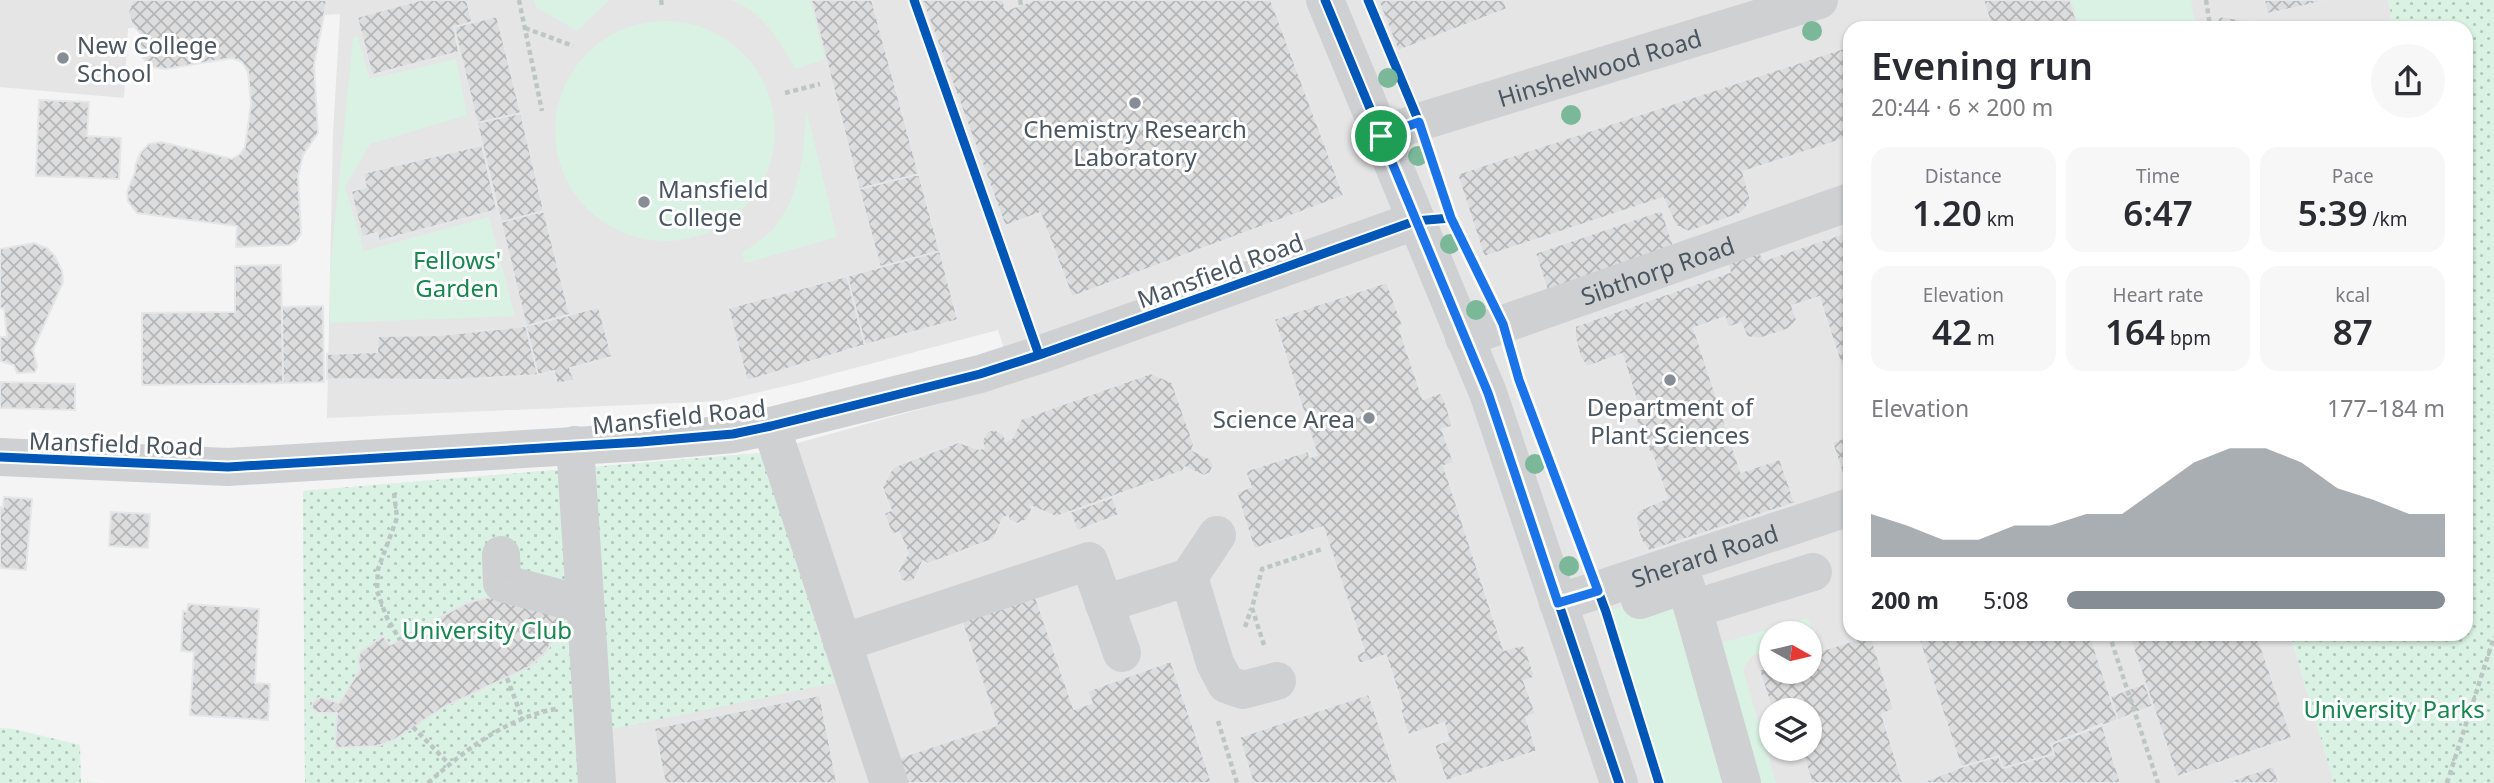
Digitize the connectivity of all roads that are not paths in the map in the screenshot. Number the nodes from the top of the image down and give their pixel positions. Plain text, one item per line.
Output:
1 (1325, 0) edge
2 (1819, 0) edge
3 (1381, 136) junction
4 (1843, 204) edge
5 (1415, 221) junction
6 (1464, 338) junction
7 (771, 426) junction
8 (575, 445) junction
9 (0, 457) edge
10 (1843, 510) edge
11 (1217, 534) dead end
12 (501, 555) dead end
13 (1813, 572) dead end
14 (1189, 577) junction
15 (1104, 604) junction
16 (586, 605) junction
17 (1693, 609) junction
18 (1562, 615) junction
19 (842, 643) junction
20 (1122, 653) dead end
21 (1277, 681) road end
22 (597, 783) edge
23 (889, 783) edge
24 (1619, 783) edge
25 (1742, 783) edge

1 - 3 street
2 - 3 street, Hinshelwood Road
3 - 5 street
4 - 6 street, Sibthorp Road
5 - 6 street
5 - 7 street, Mansfield Road
6 - 18 street
7 - 8 street, Mansfield Road
7 - 19 street
8 - 9 street, Mansfield Road
8 - 16 street
10 - 18 street, Sherard Road
11 - 14 street
12 - 16 street
13 - 17 street
14 - 15 street
14 - 21 street
15 - 19 street
15 - 20 street
16 - 22 street
17 - 18 street
17 - 25 street
18 - 24 street
19 - 23 street

